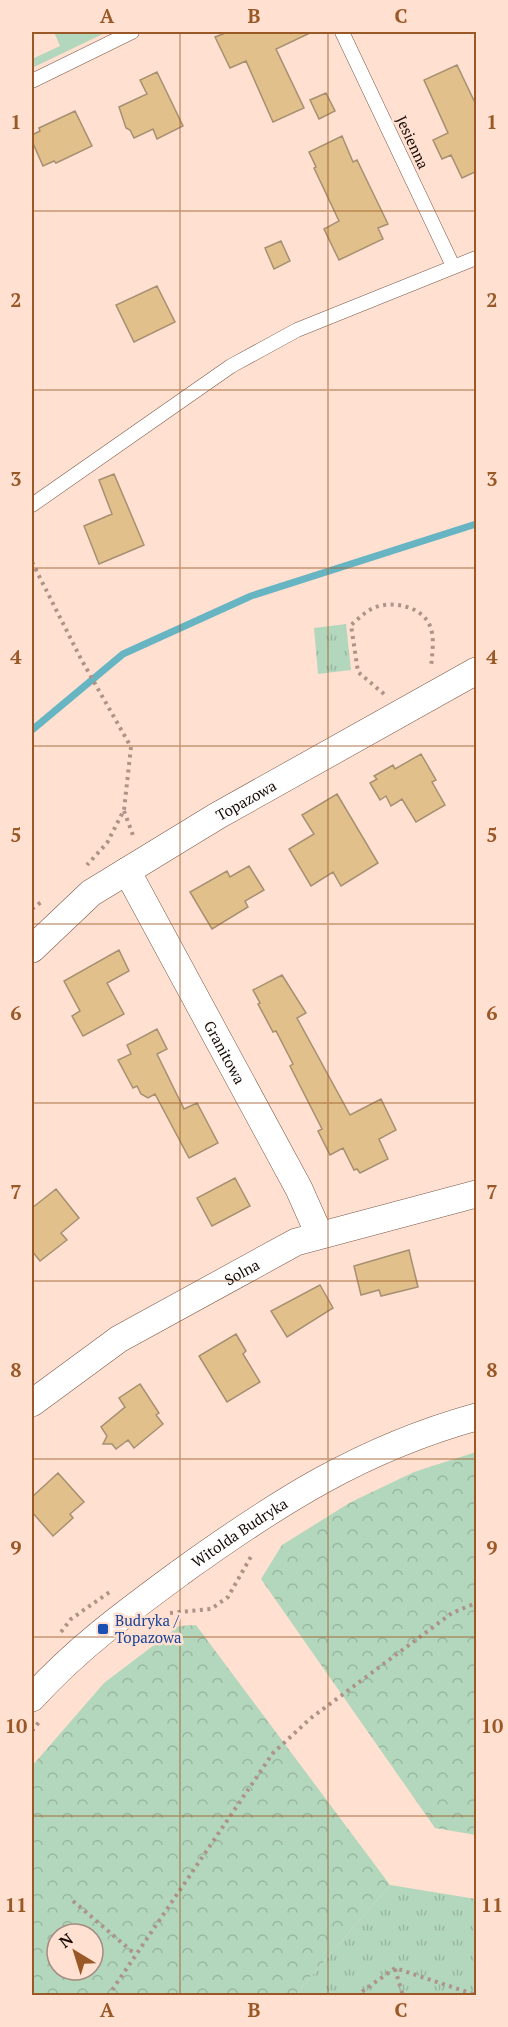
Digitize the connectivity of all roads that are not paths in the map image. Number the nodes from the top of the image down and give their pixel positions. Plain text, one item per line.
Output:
1 (132, 32) edge
2 (342, 32) edge
3 (32, 81) edge
4 (477, 258) edge
5 (453, 266) junction
6 (32, 505) edge
7 (477, 670) edge
8 (127, 871) junction
9 (32, 949) edge
10 (477, 1194) edge
11 (319, 1234) junction
12 (34, 1396) edge
13 (477, 1417) edge
14 (32, 1698) edge

1 - 3 lane
2 - 5 lane, Jesienna
4 - 5 lane
5 - 6 lane
7 - 8 street, Topazowa
8 - 9 street, Topazowa
8 - 11 street, Granitowa
10 - 11 street, Solna
11 - 12 street, Solna
13 - 14 street, Witolda Budryka

